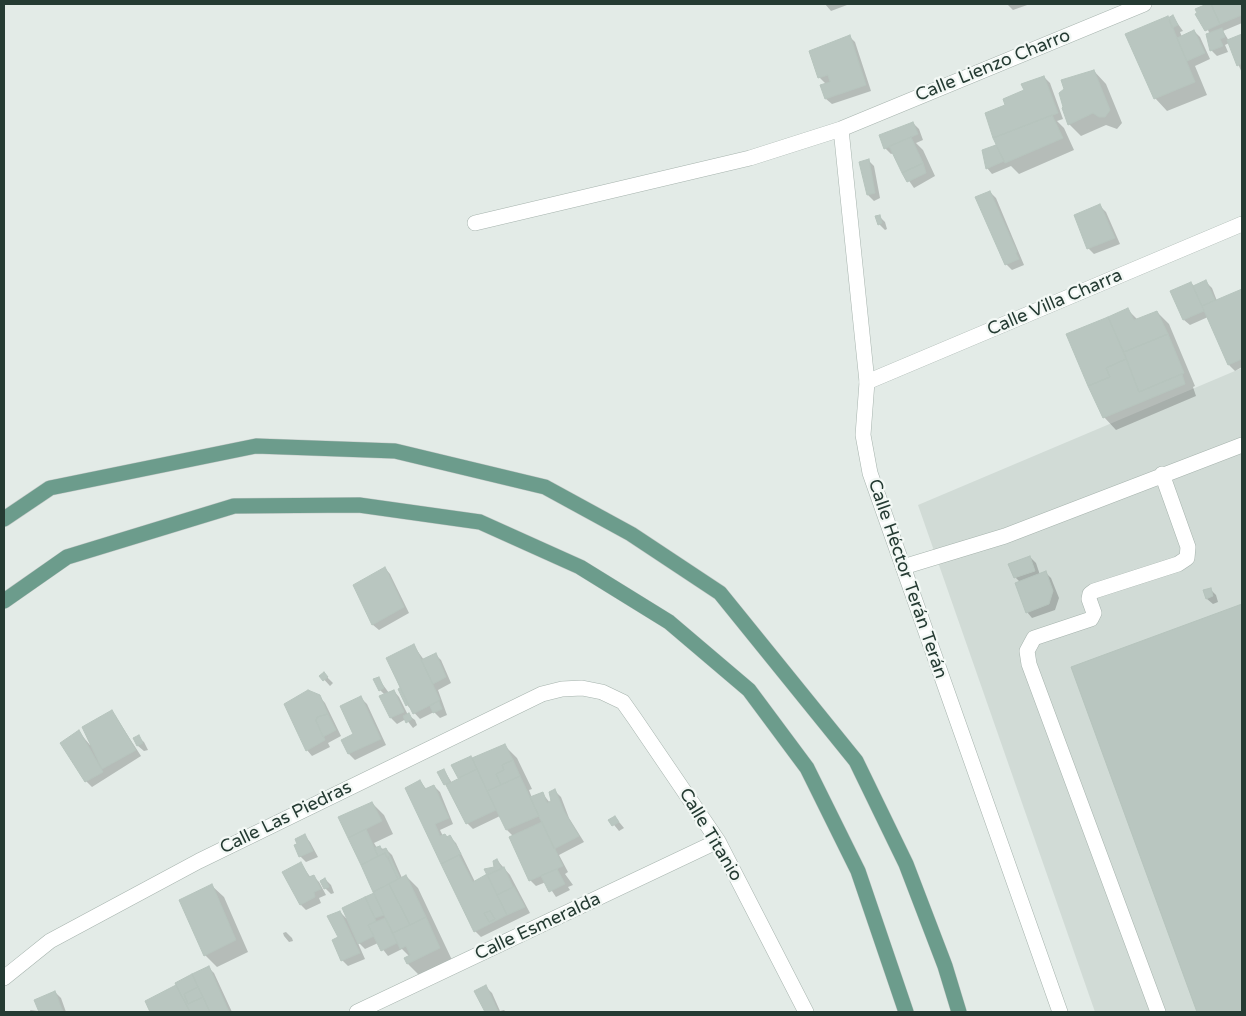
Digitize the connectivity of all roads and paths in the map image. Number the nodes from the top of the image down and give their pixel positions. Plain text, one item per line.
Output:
1 (1144, 4) edge
2 (841, 129) junction
3 (475, 223) dead end
4 (1242, 224) edge
5 (867, 382) junction
6 (1242, 445) edge
7 (1162, 474) junction
8 (4, 519) edge
9 (903, 567) junction
10 (4, 601) edge
11 (582, 688) joint
12 (718, 841) junction
13 (4, 978) edge
14 (357, 1012) edge
15 (806, 1012) edge
16 (906, 1012) edge
17 (959, 1012) edge
18 (1060, 1012) edge
19 (1158, 1012) edge

1 - 2 street, Calle Lienzo Charro
2 - 3 street, Calle Lienzo Charro
2 - 5 street, Calle Héctor Terán Terán
4 - 5 street, Calle Villa Charra
5 - 9 street, Calle Héctor Terán Terán
6 - 7 street
7 - 9 street
7 - 19 street
8 - 17 main road
9 - 18 street, Calle Héctor Terán Terán
10 - 16 main road
11 - 12 street, Calle Titanio
11 - 13 street, Calle Las Piedras
12 - 14 street, Calle Esmeralda
12 - 15 street, Calle Titanio

